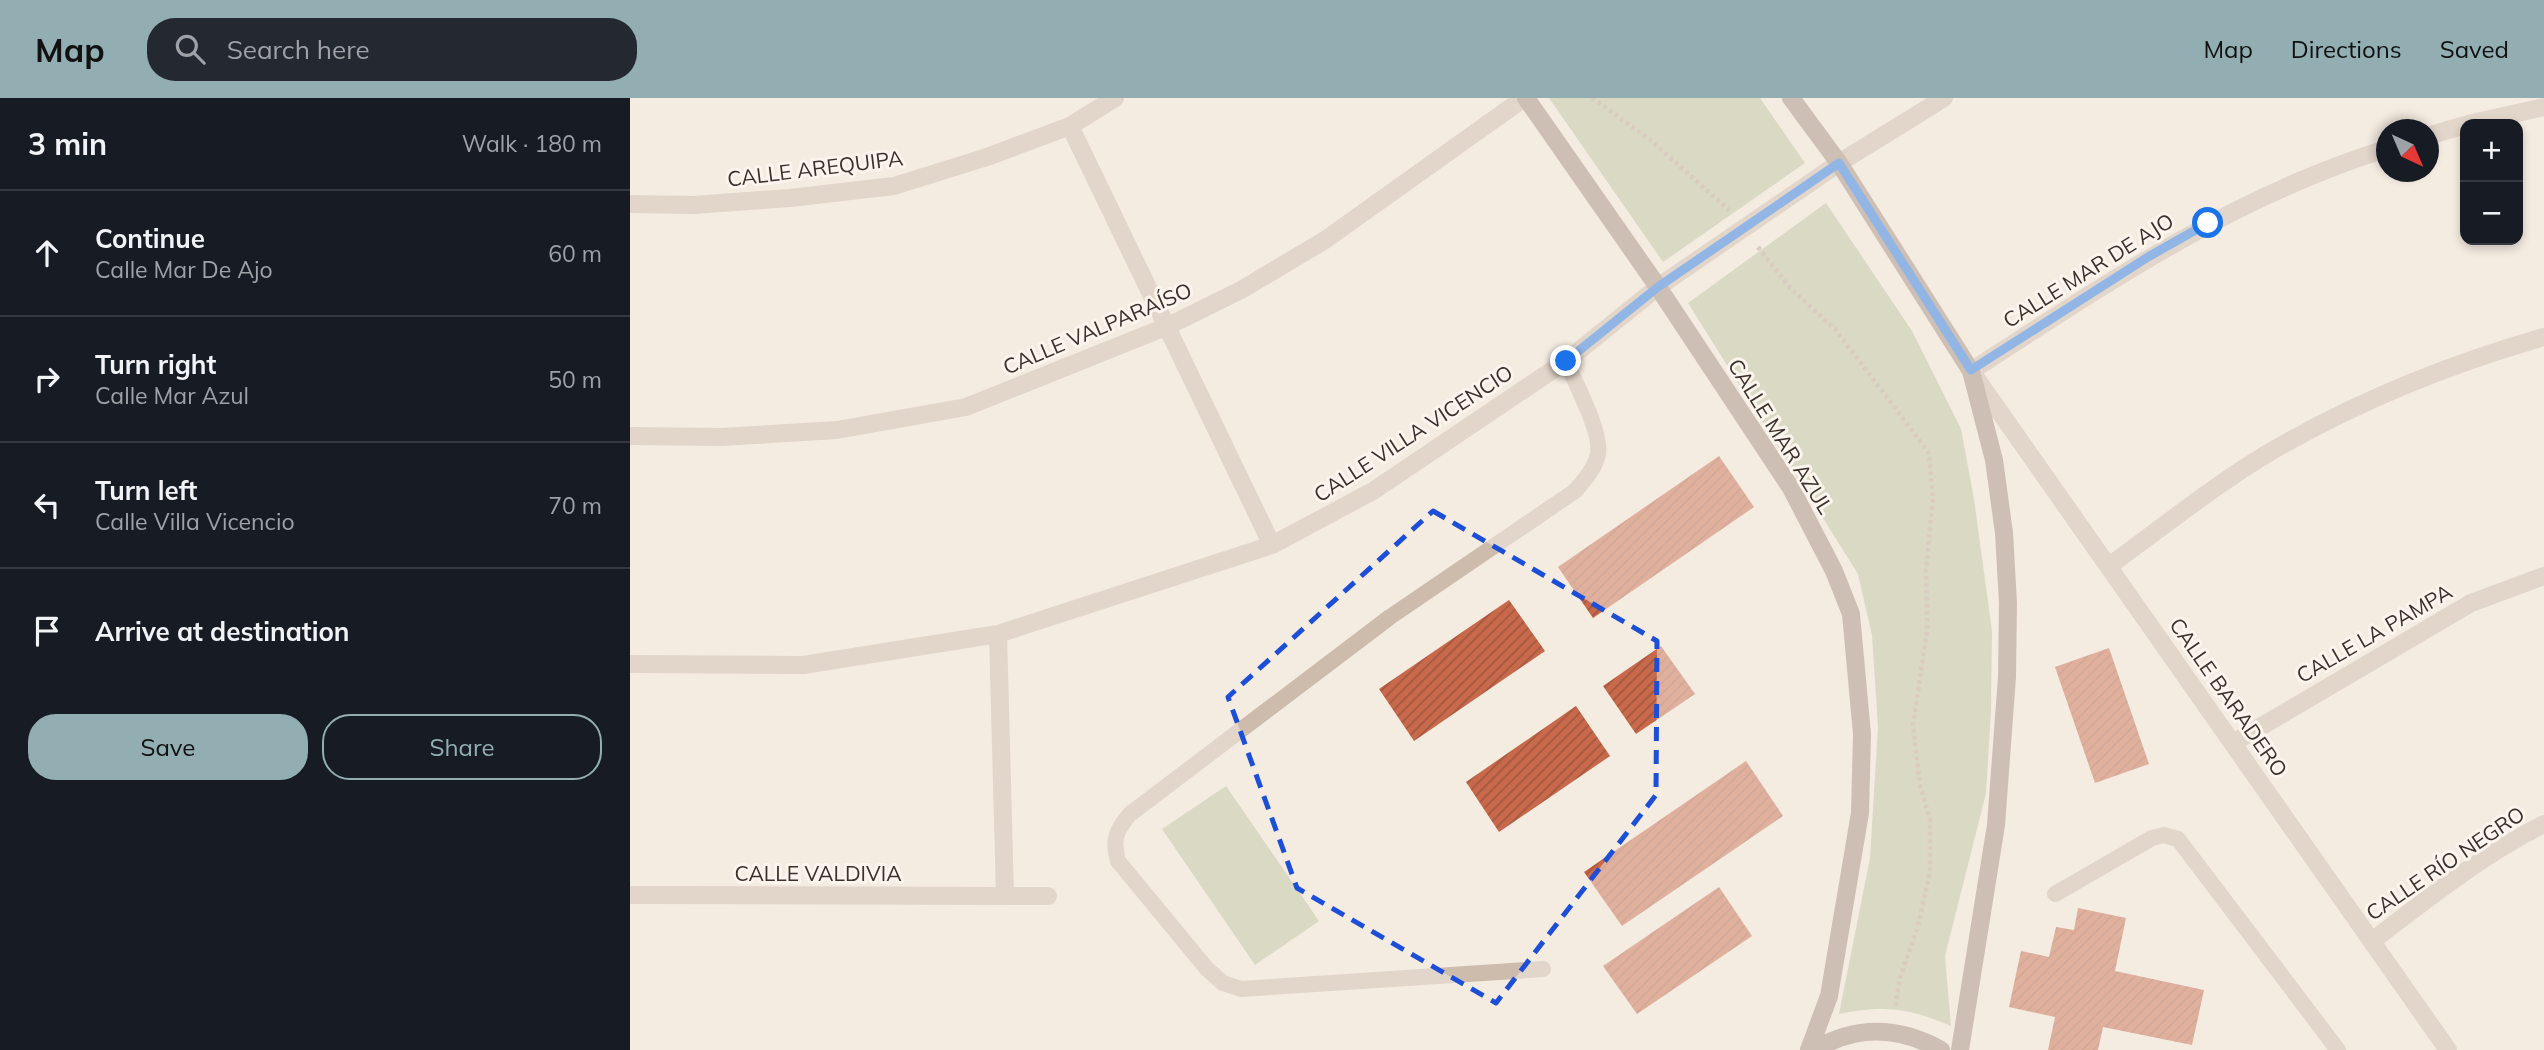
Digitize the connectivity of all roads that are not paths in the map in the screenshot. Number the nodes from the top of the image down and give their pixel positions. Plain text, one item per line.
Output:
1 (1115, 98) edge
2 (1525, 98) edge
3 (1791, 98) edge
4 (1944, 98) edge
5 (2544, 107) edge
6 (2492, 119) edge
7 (1070, 126) junction
8 (2460, 127) edge
9 (2439, 133) edge
10 (2376, 153) edge
11 (1839, 163) junction
12 (630, 204) edge
13 (1658, 287) junction
14 (1168, 326) junction
15 (2544, 337) edge
16 (1566, 361) junction
17 (1971, 370) junction
18 (630, 436) edge
19 (1272, 545) junction
20 (2109, 566) junction
21 (2544, 576) edge
22 (998, 634) junction
23 (630, 664) edge
24 (2234, 743) junction
25 (2544, 824) edge
26 (2055, 894) dead end
27 (630, 895) edge
28 (1005, 896) junction
29 (1048, 896) dead end
30 (2372, 941) junction
31 (1543, 969) dead end
32 (1809, 1050) edge
33 (1814, 1050) edge
34 (1941, 1050) edge
35 (1960, 1050) edge
36 (2338, 1050) edge
37 (2448, 1050) edge

1 - 7 street, CALLE AREQUIPA
2 - 13 street, CALLE MAR AZUL
2 - 14 street, CALLE VALPARAÍSO
3 - 11 street
4 - 11 street, CALLE VILLA VICENCIO
5 - 6 street
7 - 12 street, CALLE AREQUIPA
7 - 14 street
8 - 9 street
10 - 17 street, CALLE MAR DE AJO
11 - 13 street, CALLE VILLA VICENCIO
11 - 17 street
13 - 16 street, CALLE VILLA VICENCIO
13 - 32 street, CALLE MAR AZUL
14 - 18 street, CALLE VALPARAÍSO
14 - 19 street
15 - 20 street
16 - 19 street, CALLE VILLA VICENCIO
16 - 31 lane
17 - 20 street, CALLE BARADERO
17 - 35 street
19 - 22 street, CALLE VILLA VICENCIO
20 - 24 street, CALLE BARADERO
21 - 24 street, CALLE LA PAMPA
22 - 23 street, CALLE VILLA VICENCIO
22 - 28 street
24 - 30 street, CALLE BARADERO
25 - 30 street, CALLE RÍO NEGRO
26 - 36 lane
27 - 28 street, CALLE VALDIVIA
28 - 29 street, CALLE VALDIVIA
30 - 37 street, CALLE BARADERO
33 - 34 street

